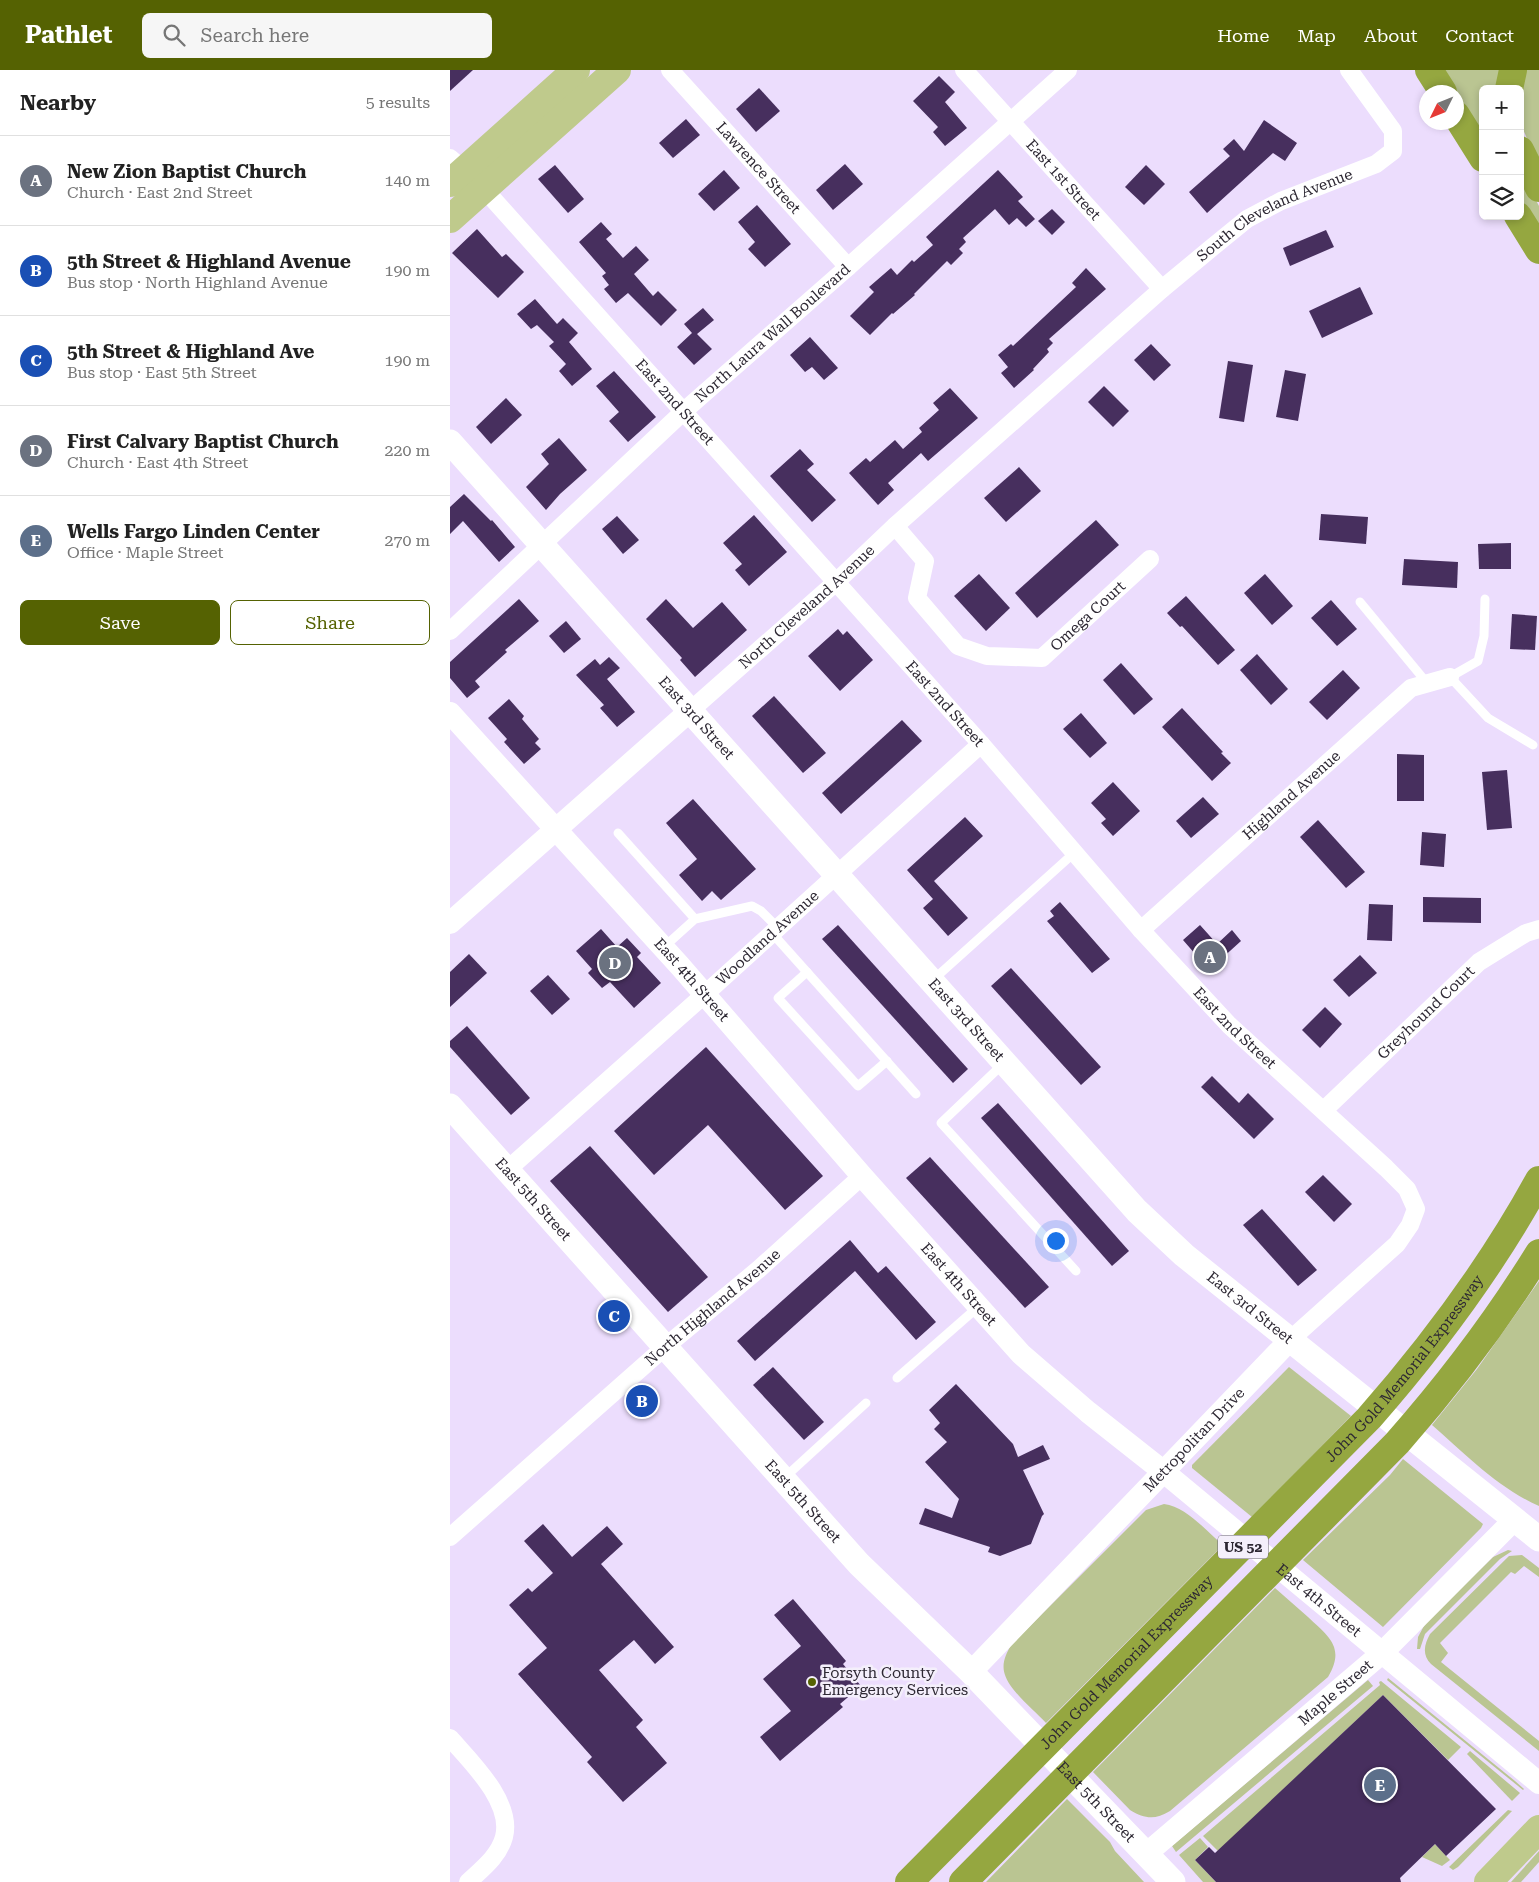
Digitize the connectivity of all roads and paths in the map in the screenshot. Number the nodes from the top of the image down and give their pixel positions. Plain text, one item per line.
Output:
1 (576, 70) edge
2 (617, 70) edge
3 (670, 70) edge
4 (964, 70) edge
5 (1068, 70) edge
6 (1349, 70) edge
7 (1430, 70) edge
8 (1513, 70) edge
9 (1439, 85) edge
10 (1510, 85) edge
11 (1011, 122) junction
12 (1464, 127) edge
13 (1479, 151) edge
14 (1524, 158) edge
15 (455, 170) edge
16 (1539, 188) edge
17 (484, 189) junction
18 (450, 219) edge
19 (1520, 220) edge
20 (1539, 250) edge
21 (848, 267) junction
22 (1162, 288) junction
23 (684, 411) junction
24 (450, 442) edge
25 (895, 526) junction
26 (542, 544) junction
27 (1150, 559) dead end
28 (835, 583) junction
29 (1484, 599) dead end
30 (1360, 602) dead end
31 (450, 631) edge
32 (1450, 676) junction
33 (1427, 683) junction
34 (691, 710) junction
35 (450, 713) edge
36 (981, 744) junction
37 (1533, 745) dead end
38 (556, 829) junction
39 (618, 833) dead end
40 (1074, 853) junction
41 (837, 875) junction
42 (695, 919) junction
43 (450, 923) edge
44 (1539, 928) edge
45 (1142, 930) junction
46 (775, 931) junction
47 (663, 948) junction
48 (807, 972) junction
49 (932, 981) junction
50 (704, 995) junction
51 (887, 1061) junction
52 (1004, 1063) junction
53 (916, 1094) dead end
54 (450, 1106) edge
55 (1324, 1110) junction
56 (507, 1170) junction
57 (862, 1176) junction
58 (1539, 1180) edge
59 (1416, 1209) joint
60 (1539, 1253) edge
61 (1076, 1271) dead end
62 (978, 1306) junction
63 (1290, 1340) junction
64 (665, 1347) junction
65 (897, 1378) dead end
66 (866, 1402) dead end
67 (1164, 1472) junction
68 (783, 1480) junction
69 (1514, 1520) junction
70 (450, 1537) edge
71 (1539, 1539) edge
72 (1382, 1653) junction
73 (971, 1672) junction
74 (450, 1738) edge
75 (1539, 1783) edge
76 (1539, 1829) edge
77 (1146, 1854) junction
78 (468, 1882) edge
79 (910, 1882) edge
80 (963, 1882) edge
81 (1173, 1882) edge
82 (1488, 1882) edge

1 - 15 main road
2 - 17 main road
3 - 21 street, Lawrence Street
4 - 11 street, East 1st Street
5 - 11 street, North Laura Wall Boulevard
6 - 22 street, South Cleveland Avenue
7 - 9 highway
8 - 10 highway
11 - 21 street, North Laura Wall Boulevard
11 - 22 street, East 1st Street
12 - 13 highway
14 - 16 highway
17 - 18 main road
17 - 23 street, East 2nd Street
19 - 20 highway
21 - 23 street, North Laura Wall Boulevard
22 - 25 street, North Cleveland Avenue
23 - 26 street, North Laura Wall Boulevard
23 - 28 street, East 2nd Street
24 - 26 main road, East 3rd Street
25 - 27 street, Omega Court
25 - 28 street, North Cleveland Avenue
26 - 31 street, North Laura Wall Boulevard
26 - 34 main road, East 3rd Street
28 - 34 street, North Cleveland Avenue
28 - 36 street, East 2nd Street
29 - 32 lane
30 - 33 lane
32 - 33 street, Highland Avenue
32 - 37 lane
33 - 45 street, Highland Avenue
34 - 38 street, North Cleveland Avenue
34 - 41 main road, East 3rd Street
35 - 38 street, East 4th Street
36 - 40 street, East 2nd Street
36 - 41 street, Woodland Avenue
38 - 43 street, North Cleveland Avenue
38 - 47 street, East 4th Street
39 - 42 lane
40 - 45 street, East 2nd Street
40 - 49 lane
41 - 46 street, Woodland Avenue
41 - 49 main road, East 3rd Street
42 - 46 lane
42 - 47 lane
44 - 55 street, Greyhound Court
45 - 55 street, East 2nd Street
46 - 48 lane
46 - 50 street, Woodland Avenue
47 - 50 street, East 4th Street
48 - 51 lane
48 - 51 lane
49 - 52 main road, East 3rd Street
50 - 56 street, Woodland Avenue
50 - 57 street, East 4th Street
51 - 53 lane
52 - 61 lane
52 - 63 main road, East 3rd Street
54 - 56 main road, East 5th Street
55 - 59 street, East 2nd Street
56 - 64 main road, East 5th Street
57 - 62 street, East 4th Street
57 - 64 street, North Highland Avenue
58 - 79 highway, John Gold Memorial Expressway / US 52
59 - 63 street, Metropolitan Drive
60 - 80 highway, US 52
62 - 65 lane
62 - 67 street, East 4th Street
63 - 67 street, Metropolitan Drive
63 - 69 main road, East 3rd Street
64 - 68 main road, East 5th Street
64 - 70 street, North Highland Avenue
66 - 68 lane
67 - 72 street, East 4th Street
67 - 73 street, Metropolitan Drive
68 - 73 main road, East 5th Street
69 - 71 main road, East 3rd Street
69 - 72 street, Maple Street
72 - 75 street, East 4th Street
72 - 77 street, Maple Street
73 - 77 main road, East 5th Street
74 - 78 street
76 - 82 main road
77 - 81 main road, East 5th Street

